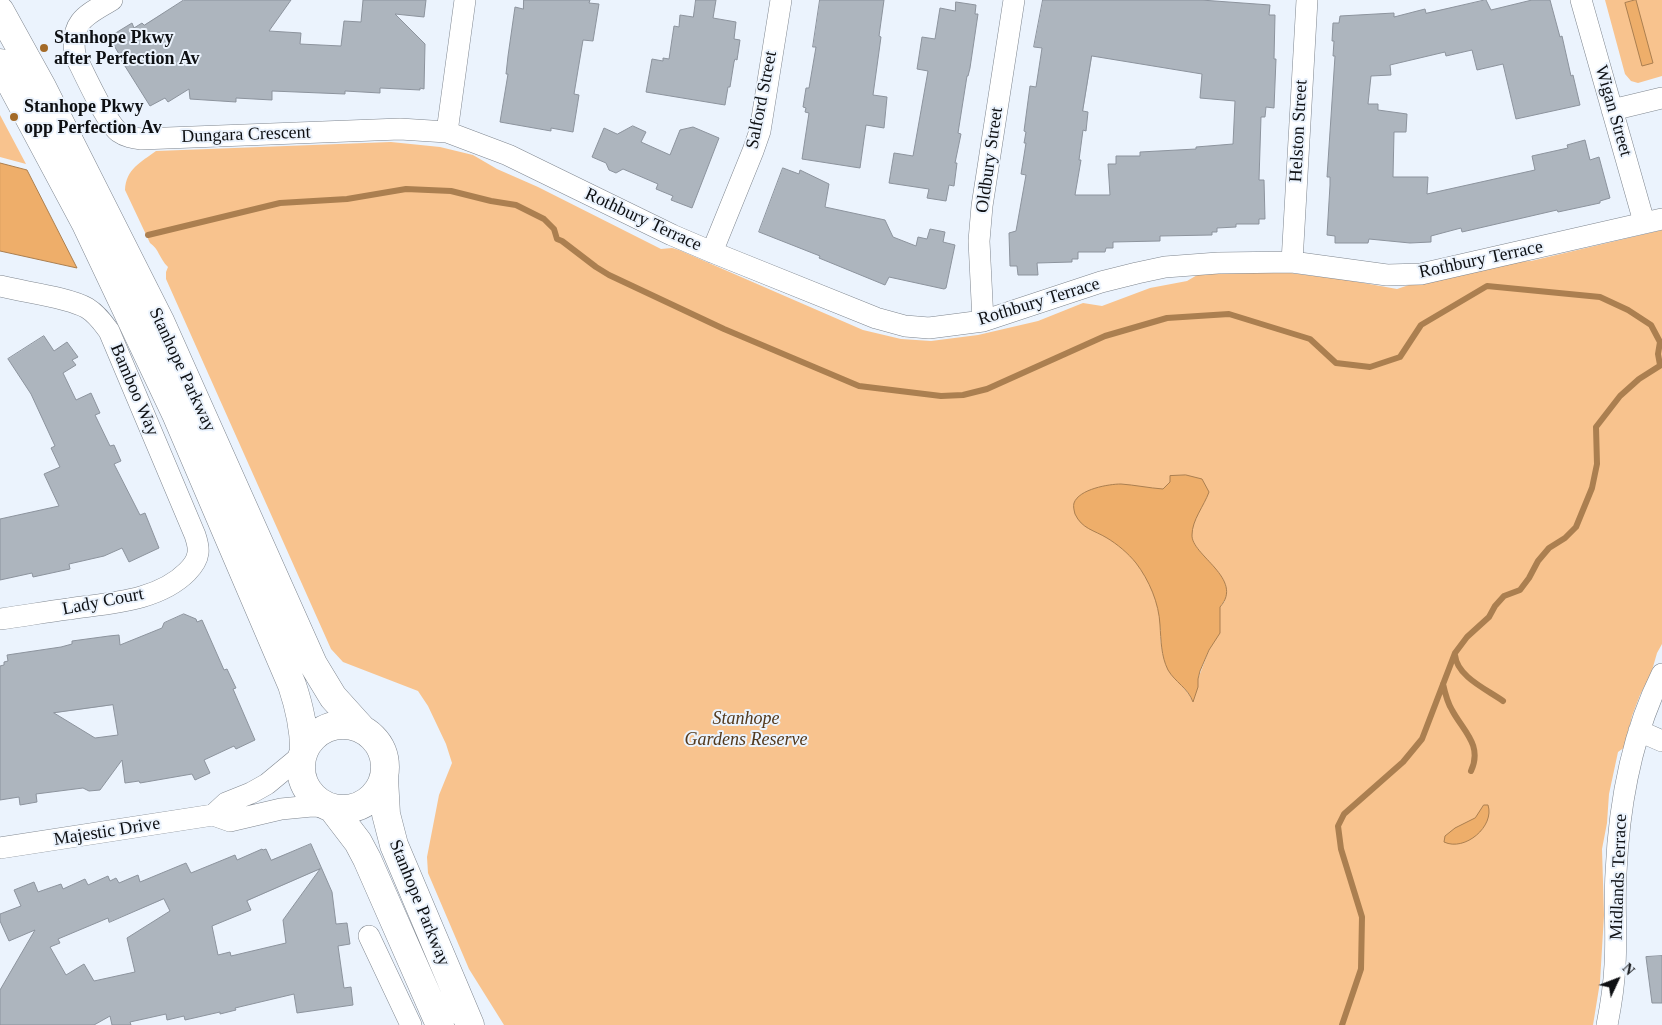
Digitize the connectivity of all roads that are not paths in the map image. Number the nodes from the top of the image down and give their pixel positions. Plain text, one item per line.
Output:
1 (112, 0) edge
2 (465, 0) edge
3 (781, 0) edge
4 (1014, 0) edge
5 (1307, 0) edge
6 (1581, 0) edge
7 (0, 11) edge
8 (0, 63) edge
9 (1662, 98) edge
10 (1612, 110) junction
11 (447, 132) junction
12 (1653, 220) edge
13 (712, 252) junction
14 (1292, 262) junction
15 (0, 286) edge
16 (984, 322) junction
17 (196, 562) joint
18 (0, 619) edge
19 (1662, 674) edge
20 (362, 728) junction
21 (1639, 731) junction
22 (1662, 741) edge
23 (303, 752) junction
24 (384, 778) junction
25 (331, 807) junction
26 (213, 815) junction
27 (0, 848) edge
28 (369, 936) dead end
29 (404, 1023) edge
30 (440, 1025) edge
31 (470, 1025) edge
32 (1608, 1025) edge

1 - 11 street, Dungara Crescent
2 - 11 street
3 - 13 street, Salford Street
4 - 16 street, Oldbury Street
5 - 14 street, Helston Street
6 - 10 street, Wigan Street
7 - 20 main road, Stanhope Parkway
8 - 23 main road, Stanhope Parkway
9 - 10 street
10 - 12 street, Wigan Street
11 - 13 street, Rothbury Terrace
12 - 14 street, Rothbury Terrace
13 - 16 street, Rothbury Terrace
14 - 16 street, Rothbury Terrace
15 - 17 street, Bamboo Way
17 - 18 street, Lady Court
19 - 21 street, Midlands Terrace
20 - 23 main road
20 - 24 main road
21 - 22 street
21 - 32 street, Midlands Terrace
23 - 25 main road
23 - 26 street, Majestic Drive
24 - 25 main road
24 - 31 main road, Stanhope Parkway
25 - 26 street, Majestic Drive
25 - 30 main road, Stanhope Parkway
26 - 27 street, Majestic Drive
28 - 29 street

